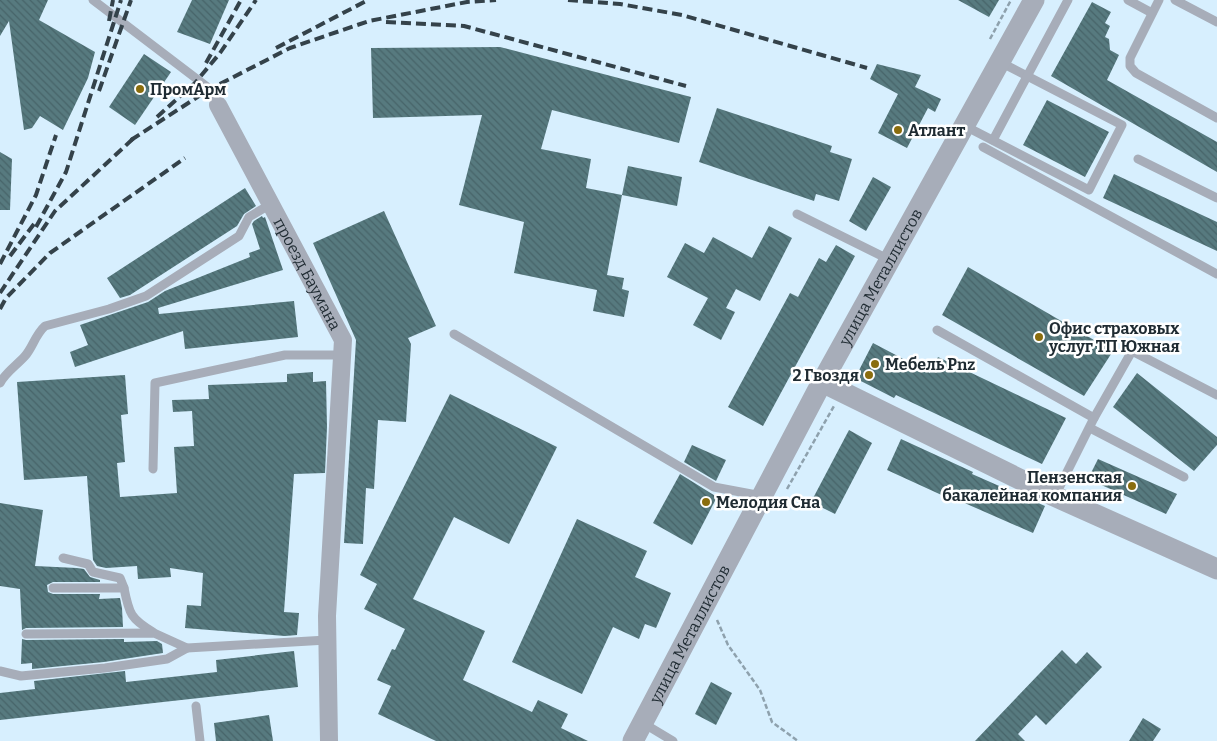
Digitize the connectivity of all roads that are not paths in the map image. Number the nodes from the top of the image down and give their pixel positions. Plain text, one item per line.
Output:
1 (93, 0) edge
2 (1034, 0) edge
3 (1068, 0) edge
4 (1128, 0) edge
5 (1159, 0) edge
6 (1175, 0) edge
7 (1152, 13) junction
8 (1217, 22) edge
9 (1000, 62) junction
10 (1028, 76) junction
11 (218, 105) joint
12 (1217, 118) edge
13 (965, 126) junction
14 (993, 140) junction
15 (983, 147) dead end
16 (1138, 159) dead end
17 (1217, 198) edge
18 (271, 204) junction
19 (798, 214) dead end
20 (890, 260) junction
21 (1217, 274) edge
22 (937, 330) dead end
23 (454, 334) dead end
24 (342, 355) junction
25 (822, 382) junction
26 (0, 383) edge
27 (1217, 395) edge
28 (1094, 418) junction
29 (1090, 428) junction
30 (153, 469) dead end
31 (1184, 477) dead end
32 (762, 496) junction
33 (1054, 496) junction
34 (63, 558) dead end
35 (1217, 569) edge
36 (53, 588) dead end
37 (124, 588) junction
38 (154, 632) junction
39 (26, 634) dead end
40 (327, 640) junction
41 (187, 648) junction
42 (0, 671) edge
43 (196, 706) dead end
44 (637, 732) edge
45 (200, 741) edge
46 (329, 741) edge
47 (673, 741) edge

1 - 11 lane, проезд Баумана
2 - 9 street, улица Металлистов
3 - 10 lane
4 - 7 lane
5 - 7 lane
6 - 8 lane
7 - 12 lane
9 - 10 lane
9 - 13 street, улица Металлистов
10 - 14 lane
10 - 14 lane
11 - 18 street, проезд Баумана
13 - 14 lane
13 - 20 street, улица Металлистов
15 - 21 lane
16 - 17 lane
18 - 24 street, проезд Баумана
18 - 26 lane
19 - 20 lane
20 - 25 street, улица Металлистов
22 - 28 lane
23 - 32 lane
24 - 30 lane
24 - 40 street, проезд Баумана
25 - 32 street, улица Металлистов
25 - 33 street
27 - 28 lane
28 - 29 lane
29 - 31 lane
29 - 33 lane
32 - 44 street, улица Металлистов
33 - 35 street
34 - 37 lane
36 - 37 lane
37 - 38 lane
38 - 39 lane
38 - 41 lane
40 - 41 lane
40 - 46 street, проезд Баумана
41 - 42 lane
43 - 45 lane
44 - 47 lane

